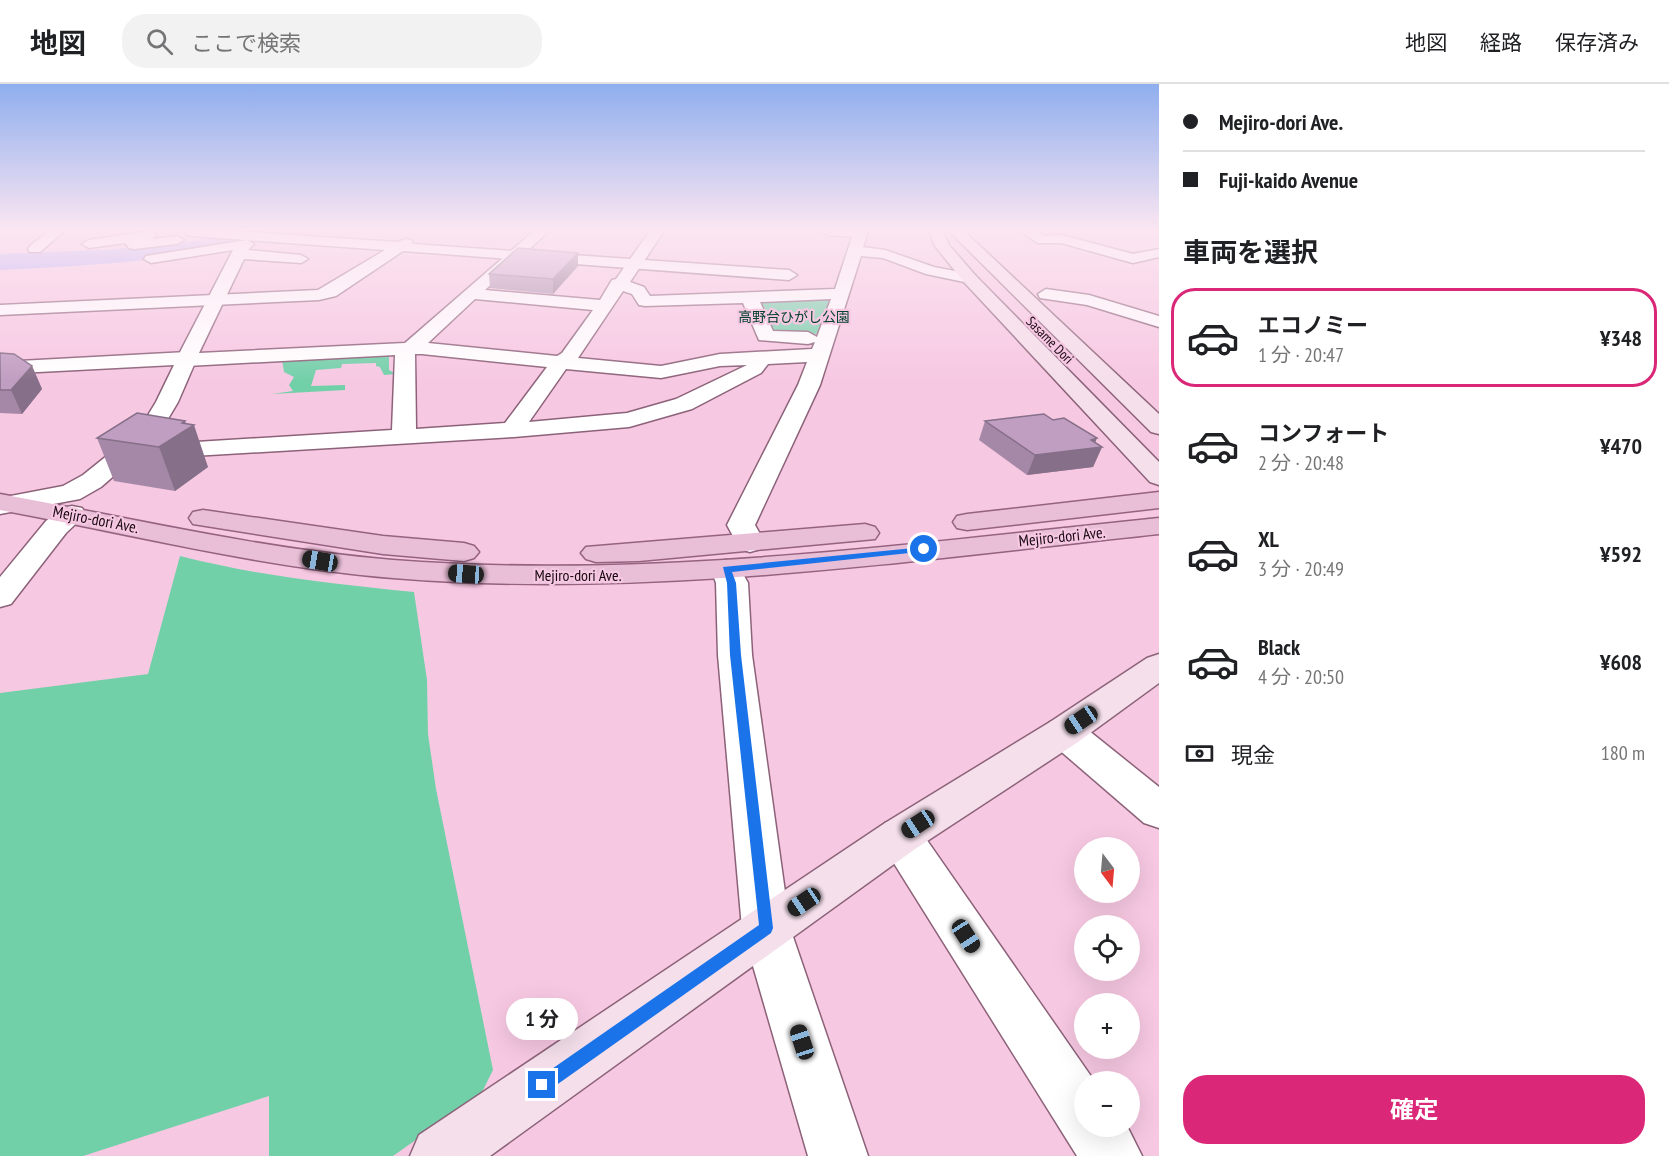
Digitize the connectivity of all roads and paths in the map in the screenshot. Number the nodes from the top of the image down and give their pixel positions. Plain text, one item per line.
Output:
1 (224, 281) edge
2 (346, 281) edge
3 (486, 281) edge
4 (819, 281) edge
5 (845, 281) edge
6 (972, 281) edge
7 (988, 281) edge
8 (1009, 281) edge
9 (1030, 281) edge
10 (618, 283) joint
11 (843, 288) junction
12 (1124, 291) dead end
13 (471, 294) junction
14 (1046, 294) junction
15 (749, 297) junction
16 (215, 300) junction
17 (1096, 302) junction
18 (603, 306) junction
19 (0, 310) edge
20 (1159, 322) edge
21 (1098, 342) dead end
22 (822, 347) junction
23 (409, 348) junction
24 (761, 358) junction
25 (187, 359) junction
26 (561, 362) junction
27 (0, 368) edge
28 (1159, 427) edge
29 (513, 430) junction
30 (148, 434) junction
31 (404, 435) junction
32 (1159, 450) edge
33 (1159, 477) edge
34 (0, 481) edge
35 (1159, 500) edge
36 (5, 504) edge
37 (72, 504) junction
38 (1159, 526) edge
39 (738, 556) junction
40 (0, 597) edge
41 (1159, 666) edge
42 (1064, 732) junction
43 (1159, 811) edge
44 (900, 836) junction
45 (766, 928) junction
46 (1074, 1100) edge
47 (1099, 1137) edge
48 (440, 1156) edge
49 (838, 1156) edge
50 (1112, 1156) edge

1 - 16 street
2 - 16 street
3 - 13 street
4 - 11 street
5 - 11 street
6 - 33 main road
7 - 32 main road, Sasame Dori
8 - 28 main road, Sasame Dori
9 - 14 main road
10 - 15 street
10 - 18 street
11 - 15 street
11 - 22 street
12 - 17 street
13 - 18 street
13 - 23 street
14 - 17 street
14 - 21 main road
15 - 22 street
16 - 19 street
16 - 25 street
17 - 20 street
18 - 26 street
22 - 24 street
22 - 39 street
23 - 25 street
23 - 26 street
23 - 31 street
24 - 26 street
24 - 29 street
25 - 27 street
25 - 30 street
26 - 29 street
29 - 31 street
30 - 31 street
30 - 37 street
34 - 37 main road, Mejiro-dori Ave.
35 - 39 main road, Mejiro-dori Ave.
36 - 37 main road, Mejiro-dori Ave.
37 - 39 main road, Mejiro-dori Ave.
37 - 40 street
38 - 39 main road, Mejiro-dori Ave.
39 - 45 street
41 - 42 main road
42 - 43 street
42 - 44 main road
44 - 45 main road
44 - 46 street
45 - 48 main road
45 - 49 street
47 - 50 street

